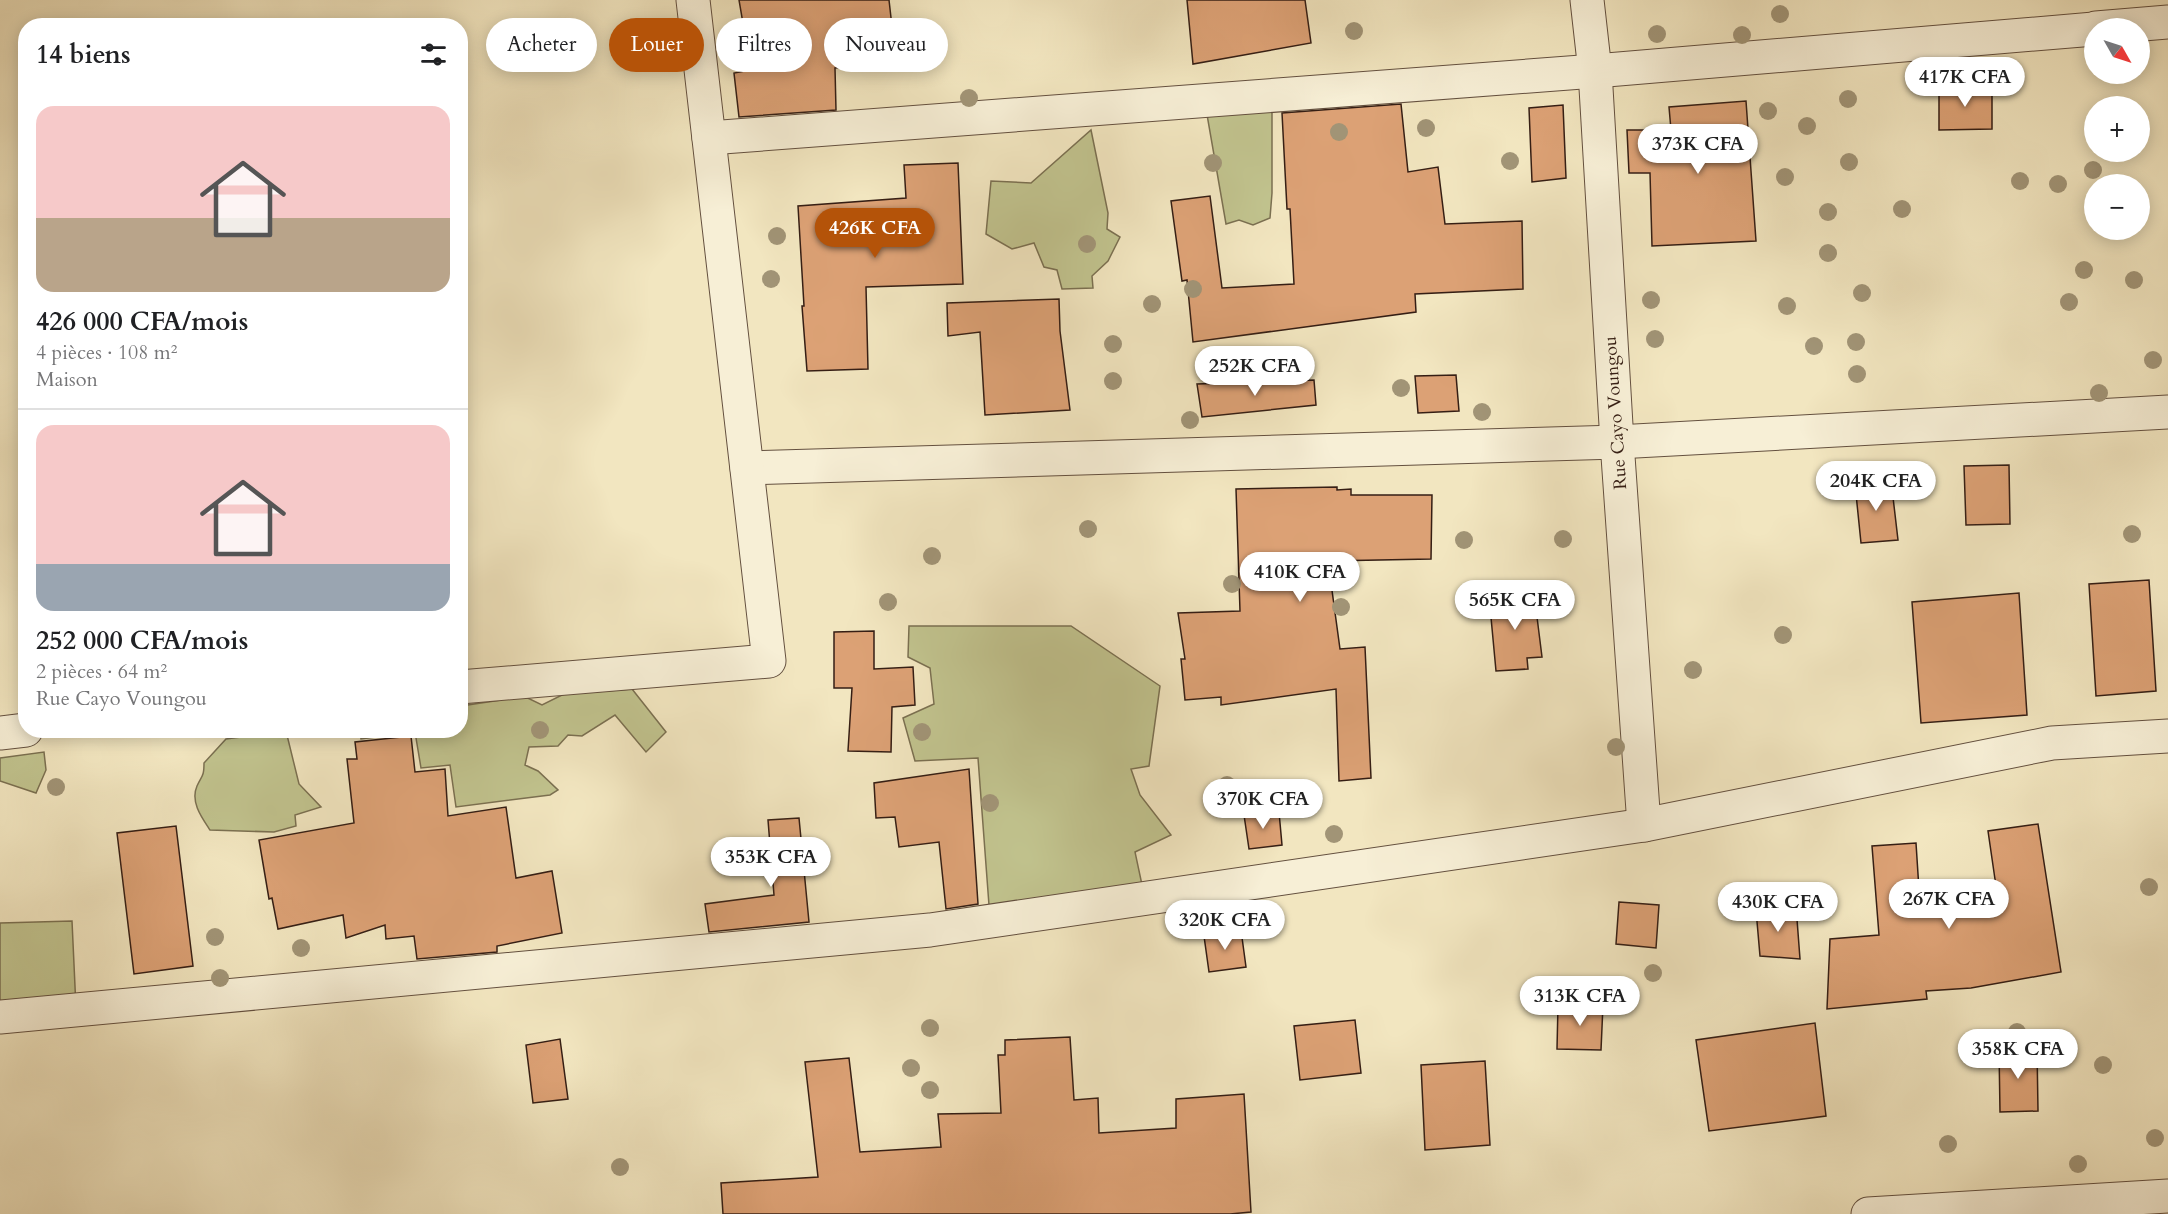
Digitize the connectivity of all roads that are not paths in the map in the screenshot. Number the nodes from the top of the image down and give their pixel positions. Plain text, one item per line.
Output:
1 (693, 0) edge
2 (1587, 0) edge
3 (2168, 22) edge
4 (2150, 24) edge
5 (2084, 30) edge
6 (1595, 71) junction
7 (709, 138) junction
8 (2168, 412) edge
9 (1617, 442) junction
10 (747, 468) junction
11 (468, 686) edge
12 (18, 731) edge
13 (0, 733) edge
14 (2168, 736) edge
15 (1644, 825) junction
16 (0, 1017) edge
17 (2168, 1196) edge
18 (1868, 1214) edge

1 - 7 street
2 - 6 street, Rue Cayo Voungou
3 - 4 street
5 - 6 street
6 - 7 street
6 - 9 street, Rue Cayo Voungou
7 - 10 street
8 - 9 street
9 - 10 street
9 - 15 street, Rue Cayo Voungou
10 - 11 street
12 - 13 street
14 - 15 street
15 - 16 street
17 - 18 street

